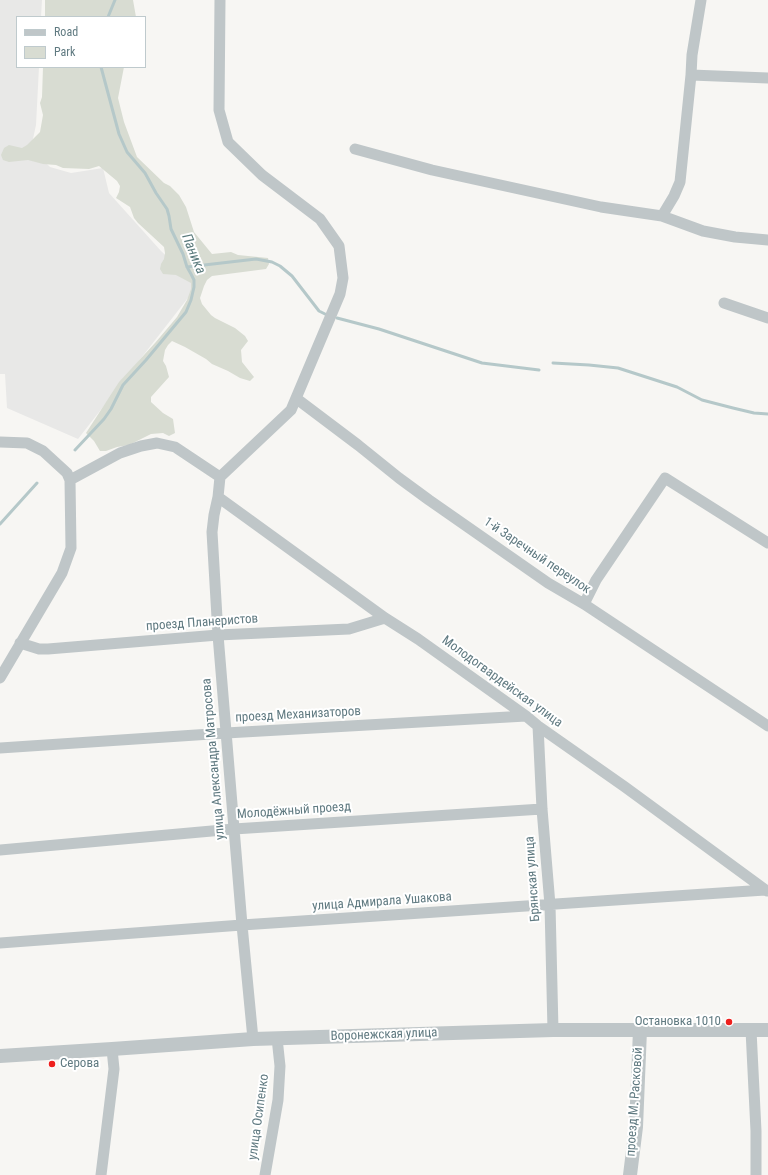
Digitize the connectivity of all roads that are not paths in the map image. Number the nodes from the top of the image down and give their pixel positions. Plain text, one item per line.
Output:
1 (220, 0) edge
2 (701, 0) edge
3 (691, 75) junction
4 (768, 78) edge
5 (355, 149) dead end
6 (662, 216) junction
7 (768, 240) edge
8 (724, 303) dead end
9 (768, 318) edge
10 (297, 399) junction
11 (0, 442) edge
12 (220, 477) junction
13 (70, 480) junction
14 (218, 497) junction
15 (768, 543) edge
16 (584, 604) junction
17 (385, 618) junction
18 (218, 635) junction
19 (20, 643) junction
20 (0, 678) edge
21 (526, 716) junction
22 (538, 726) junction
23 (768, 726) edge
24 (226, 733) junction
25 (0, 748) edge
26 (542, 809) junction
27 (234, 829) junction
28 (0, 850) edge
29 (767, 891) edge
30 (550, 905) junction
31 (242, 925) junction
32 (0, 943) edge
33 (553, 1030) junction
34 (640, 1030) junction
35 (751, 1030) junction
36 (768, 1030) edge
37 (277, 1038) junction
38 (253, 1039) junction
39 (112, 1049) junction
40 (0, 1056) edge
41 (101, 1175) edge
42 (265, 1175) edge
43 (630, 1175) edge
44 (756, 1175) edge

1 - 10 street
2 - 3 street
3 - 4 street
3 - 6 street
5 - 6 street
6 - 7 street
8 - 9 street
10 - 12 street
10 - 16 street, 1-й Заречный переулок
11 - 13 street
12 - 13 street
12 - 14 street, улица Александра Матросова
13 - 19 street
14 - 17 street, Молодогвардейская улица
14 - 18 street, улица Александра Матросова
15 - 16 street
16 - 23 street, 1-й Заречный переулок
17 - 18 street, проезд Планеристов
17 - 21 street, Молодогвардейская улица
18 - 19 street, проезд Планеристов
18 - 24 street, улица Александра Матросова
19 - 20 street
21 - 22 street, Молодогвардейская улица
21 - 24 street, проезд Механизаторов
22 - 26 street, Брянская улица
22 - 29 street, Молодогвардейская улица
24 - 25 street, проезд Механизаторов
24 - 27 street, улица Александра Матросова
26 - 27 street, Молодёжный проезд
26 - 30 street, Брянская улица
27 - 28 street, Молодёжный проезд
27 - 31 street, улица Александра Матросова
29 - 30 street, улица Адмирала Ушакова
30 - 31 street, улица Адмирала Ушакова
30 - 33 street, Брянская улица
31 - 32 street, улица Адмирала Ушакова
31 - 38 street, улица Александра Матросова
33 - 34 street, Воронежская улица
33 - 37 street, Воронежская улица
34 - 35 street, Воронежская улица
34 - 43 street, проезд М. Расковой
35 - 36 street, Воронежская улица
35 - 44 street
37 - 38 street, Воронежская улица
37 - 42 street, улица Осипенко
38 - 39 street, Воронежская улица
39 - 40 street, Воронежская улица
39 - 41 street

